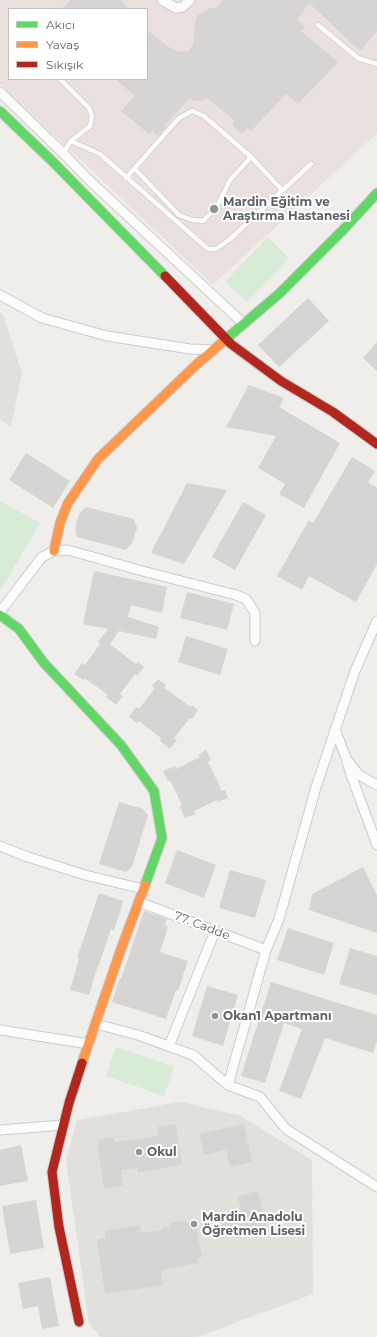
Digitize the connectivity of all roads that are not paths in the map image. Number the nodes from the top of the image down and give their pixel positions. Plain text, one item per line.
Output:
1 (162, 0) edge
2 (190, 0) edge
3 (318, 26) dead end
4 (377, 64) edge
5 (61, 80) edge
6 (0, 92) edge
7 (0, 110) edge
8 (71, 141) junction
9 (63, 152) junction
10 (251, 157) junction
11 (53, 162) junction
12 (311, 164) dead end
13 (135, 168) junction
14 (126, 178) junction
15 (282, 190) junction
16 (377, 193) edge
17 (0, 295) edge
18 (244, 324) junction
19 (227, 339) junction
20 (214, 350) junction
21 (377, 444) edge
22 (54, 551) junction
23 (0, 612) edge
24 (0, 615) edge
25 (377, 621) edge
26 (255, 640) dead end
27 (335, 729) junction
28 (346, 758) junction
29 (377, 785) edge
30 (377, 845) edge
31 (0, 846) edge
32 (143, 890) junction
33 (139, 902) junction
34 (215, 931) junction
35 (266, 950) junction
36 (96, 1024) junction
37 (0, 1030) edge
38 (89, 1044) junction
39 (169, 1046) junction
40 (228, 1085) junction
41 (63, 1125) junction
42 (0, 1130) edge
43 (377, 1187) edge
44 (79, 1322) dead end

1 - 2 street
3 - 4 lane
5 - 8 lane
6 - 9 street
7 - 11 street
8 - 9 lane
8 - 14 lane
9 - 11 street
9 - 18 street
10 - 13 lane
10 - 13 lane
10 - 15 lane
11 - 19 street
12 - 15 lane
13 - 14 lane
14 - 15 lane
16 - 18 street
17 - 20 street
18 - 19 street
19 - 20 street
19 - 21 street
20 - 22 street
22 - 23 street
22 - 26 street
24 - 32 street
25 - 27 street
27 - 28 street
27 - 35 street
28 - 29 street
28 - 30 street
31 - 32 street
32 - 33 street
33 - 34 street, 77. Cadde
33 - 36 street
34 - 35 street, 77. Cadde
34 - 39 street
35 - 40 street
36 - 38 street
36 - 39 street
37 - 38 street
38 - 41 street
39 - 40 street
40 - 43 street
41 - 42 street
41 - 44 street

